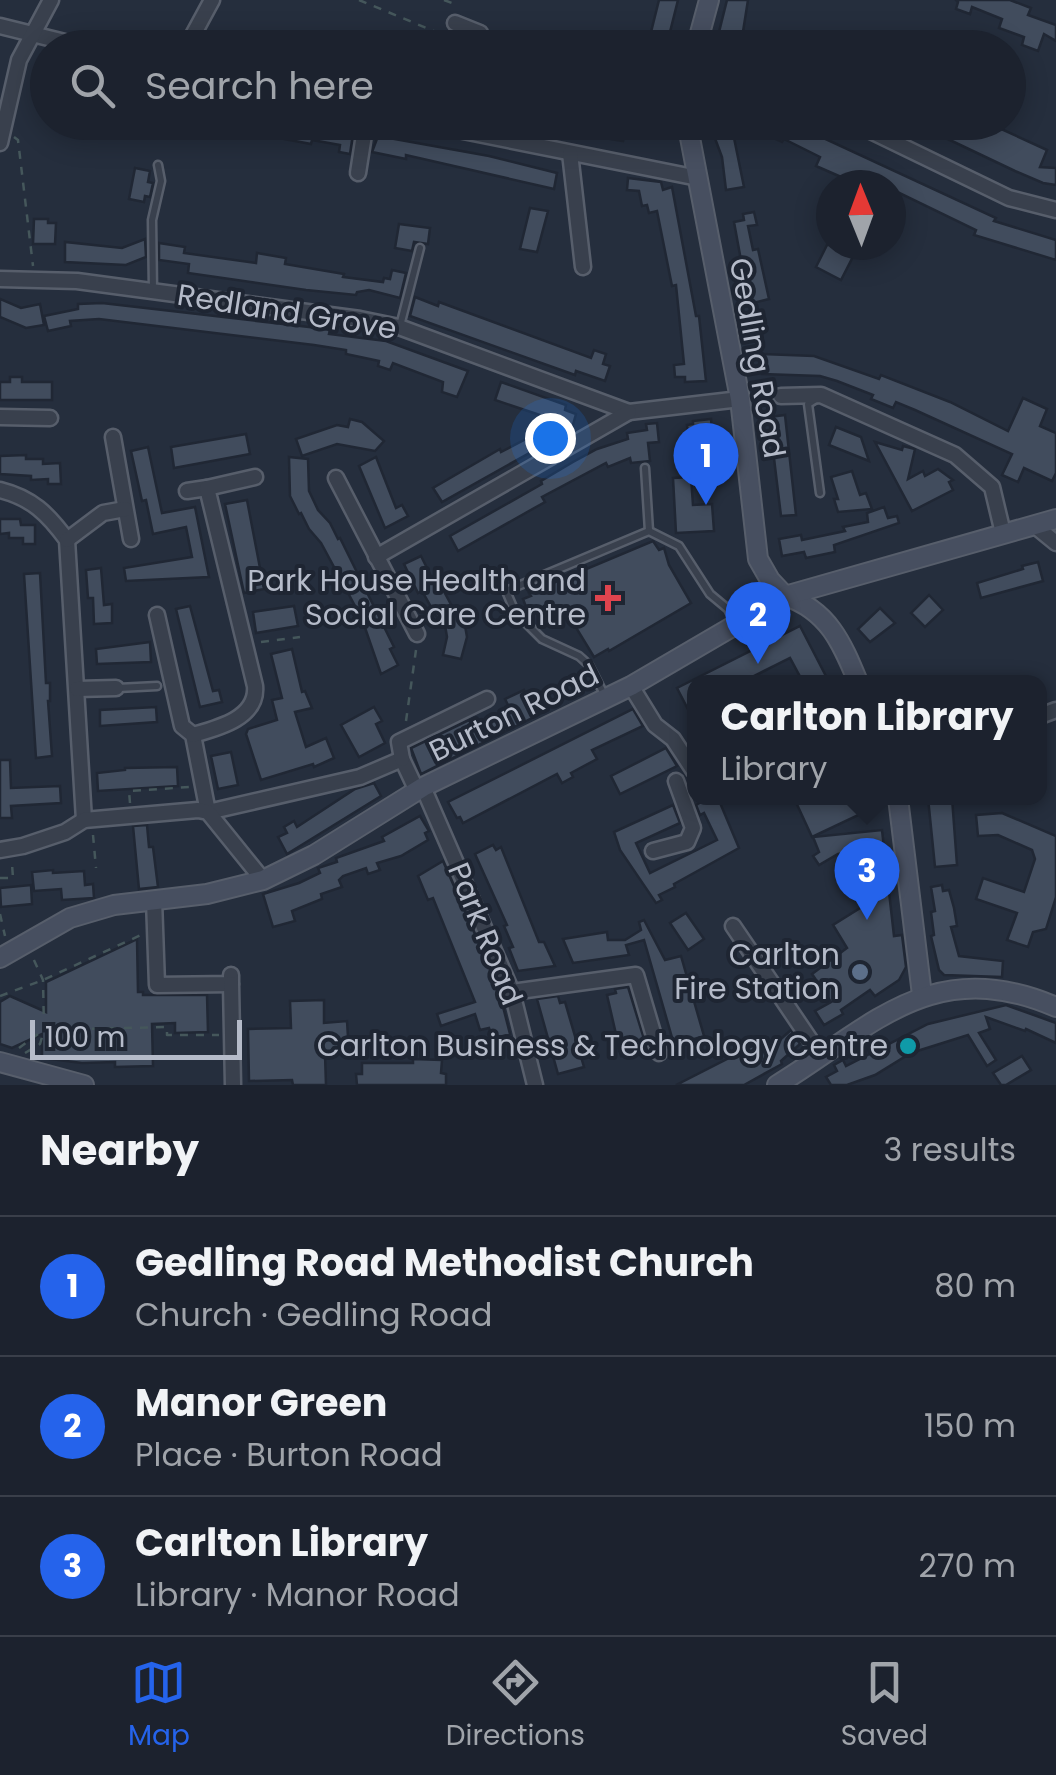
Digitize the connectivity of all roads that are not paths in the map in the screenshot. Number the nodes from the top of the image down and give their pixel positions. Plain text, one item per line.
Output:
1 (51, 0) edge
2 (212, 0) edge
3 (709, 0) edge
4 (455, 24) dead end
5 (0, 26) edge
6 (34, 30) edge
7 (196, 30) edge
8 (472, 30) edge
9 (701, 30) edge
10 (30, 34) edge
11 (30, 38) edge
12 (2, 138) edge
13 (363, 140) edge
14 (512, 140) edge
15 (691, 140) edge
16 (889, 140) edge
17 (570, 154) junction
18 (158, 165) dead end
19 (358, 173) dead end
20 (698, 178) junction
21 (1056, 210) edge
22 (420, 248) dead end
23 (582, 267) dead end
24 (0, 279) edge
25 (153, 291) junction
26 (399, 327) junction
27 (821, 395) junction
28 (781, 396) dead end
29 (740, 399) junction
30 (629, 412) junction
31 (0, 417) edge
32 (50, 418) dead end
33 (113, 437) dead end
34 (645, 468) dead end
35 (256, 478) dead end
36 (336, 478) dead end
37 (207, 488) junction
38 (0, 490) edge
39 (186, 492) dead end
40 (820, 493) dead end
41 (125, 509) junction
42 (1056, 519) edge
43 (1034, 526) junction
44 (649, 530) junction
45 (1003, 533) junction
46 (131, 538) dead end
47 (67, 540) junction
48 (1056, 543) edge
49 (376, 557) junction
50 (785, 596) junction
51 (157, 615) dead end
52 (736, 624) junction
53 (417, 634) road end
54 (854, 675) edge
55 (157, 686) dead end
56 (631, 686) junction
57 (116, 688) joint
58 (78, 689) junction
59 (487, 698) dead end
60 (607, 699) junction
61 (193, 735) junction
62 (402, 758) junction
63 (687, 761) edge
64 (687, 776) edge
65 (420, 789) junction
66 (899, 805) edge
67 (208, 812) junction
68 (88, 819) junction
69 (6, 849) edge
70 (653, 851) dead end
71 (263, 880) junction
72 (154, 900) junction
73 (733, 926) dead end
74 (13, 950) edge
75 (512, 992) junction
76 (922, 995) junction
77 (1056, 1007) edge
78 (660, 1053) dead end
79 (821, 1056) junction
80 (7, 1057) edge
81 (805, 1078) edge
82 (39, 1079) edge
83 (84, 1085) edge
84 (233, 1085) edge
85 (535, 1085) edge
86 (776, 1085) edge

1 - 6 street
2 - 7 street
3 - 9 street
4 - 8 street
5 - 10 street
11 - 12 street
13 - 19 street
14 - 17 street
15 - 20 street, Gedling Road
16 - 21 street
17 - 20 street
17 - 23 street
18 - 25 lane
20 - 29 street, Gedling Road
22 - 26 lane
24 - 25 street, Redland Grove
25 - 26 street, Redland Grove
26 - 30 street, Redland Grove
27 - 28 street
27 - 40 lane
27 - 45 street
29 - 30 street, Redland Grove
29 - 50 street, Gedling Road
30 - 49 street
31 - 32 street
33 - 41 street
34 - 44 lane
35 - 37 street
36 - 49 street
37 - 39 street
37 - 61 street
38 - 47 street
41 - 46 street
41 - 47 street
42 - 43 street, Burton Road
43 - 45 street, Burton Road
43 - 48 street
44 - 52 lane
44 - 60 lane
45 - 50 street, Burton Road
47 - 58 street
49 - 53 street
50 - 52 street, Burton Road
50 - 54 street
51 - 61 street
52 - 56 street, Burton Road
55 - 57 lane
56 - 60 street, Burton Road
56 - 63 street
57 - 58 street
58 - 68 street
59 - 62 street
60 - 65 street, Burton Road
61 - 67 street
62 - 65 street, Park Road
62 - 67 street
64 - 70 street
65 - 71 street, Burton Road
65 - 75 street, Park Road
66 - 76 street
67 - 68 street
67 - 71 street
68 - 69 street
71 - 72 street, Burton Road
72 - 74 street, Burton Road
72 - 84 street
73 - 79 street
75 - 78 street
75 - 85 street, Park Road
76 - 77 street
76 - 79 street
79 - 81 street
80 - 82 street
81 - 86 street
82 - 83 street

